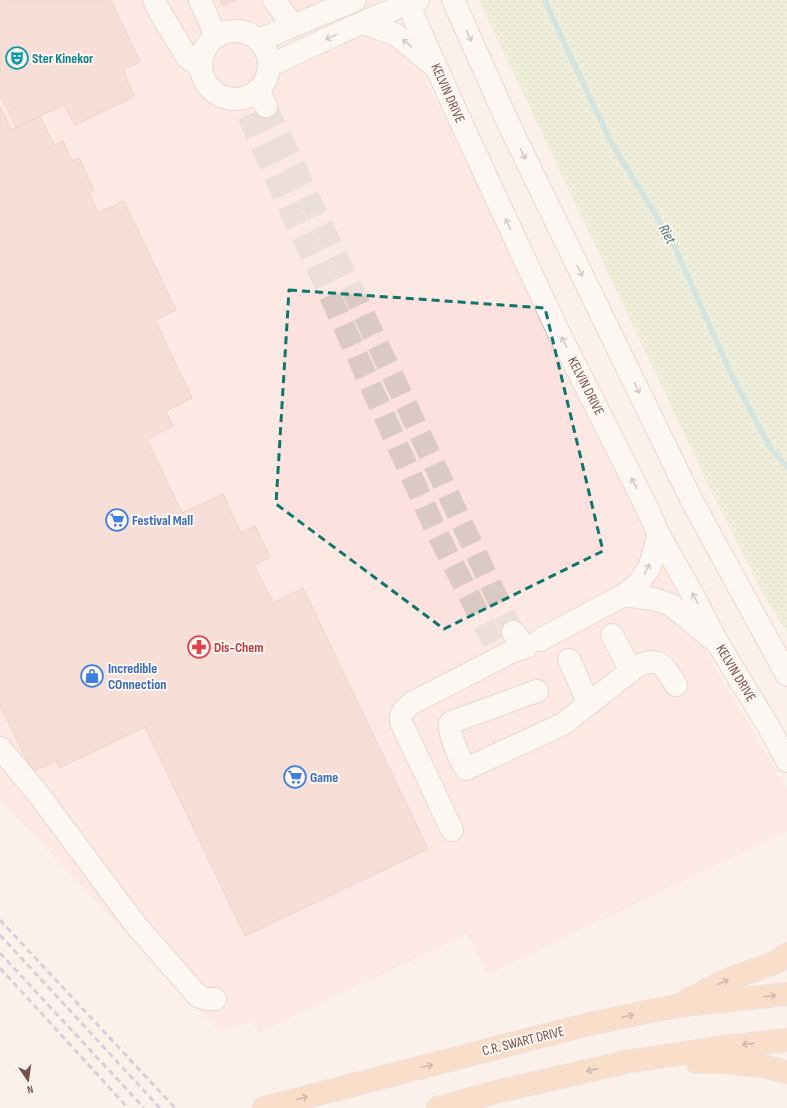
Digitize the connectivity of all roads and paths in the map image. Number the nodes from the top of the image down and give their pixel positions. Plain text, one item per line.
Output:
1 (154, 0) edge
2 (200, 0) edge
3 (274, 0) edge
4 (355, 0) edge
5 (453, 0) edge
6 (411, 1) edge
7 (336, 5) edge
8 (363, 23) junction
9 (293, 26) junction
10 (216, 37) junction
11 (258, 40) junction
12 (269, 66) junction
13 (201, 67) junction
14 (437, 68) junction
15 (659, 535) junction
16 (624, 595) junction
17 (612, 635) dead end
18 (717, 642) junction
19 (570, 660) dead end
20 (631, 671) junction
21 (787, 675) edge
22 (676, 685) dead end
23 (538, 691) dead end
24 (589, 704) junction
25 (0, 748) edge
26 (787, 761) edge
27 (452, 830) dead end
28 (787, 954) edge
29 (787, 994) edge
30 (214, 999) dead end
31 (676, 1006) junction
32 (787, 1040) edge
33 (626, 1062) junction
34 (787, 1072) edge
35 (264, 1108) edge
36 (438, 1108) edge

1 - 13 street
2 - 10 street
3 - 9 street
4 - 7 street
5 -> 21 street
6 - 8 street
6 - 14 street, KELVIN DRIVE
7 - 9 street
8 -> 12 street
14 -> 8 street
9 - 11 street
10 - 11 street
10 - 13 street
11 - 12 street
12 - 13 street
15 -> 14 street, KELVIN DRIVE
16 -> 15 street
18 -> 15 street, KELVIN DRIVE
16 - 18 street
16 - 27 street
17 - 20 street
18 - 26 street, KELVIN DRIVE
19 - 24 street
20 - 22 street
20 - 24 street
23 - 24 street
25 - 30 street
31 -> 28 main road
31 -> 29 main road, C.R. SWART DRIVE
35 -> 31 main road, C.R. SWART DRIVE
32 -> 33 main road
33 - 34 main road
33 -> 36 main road

